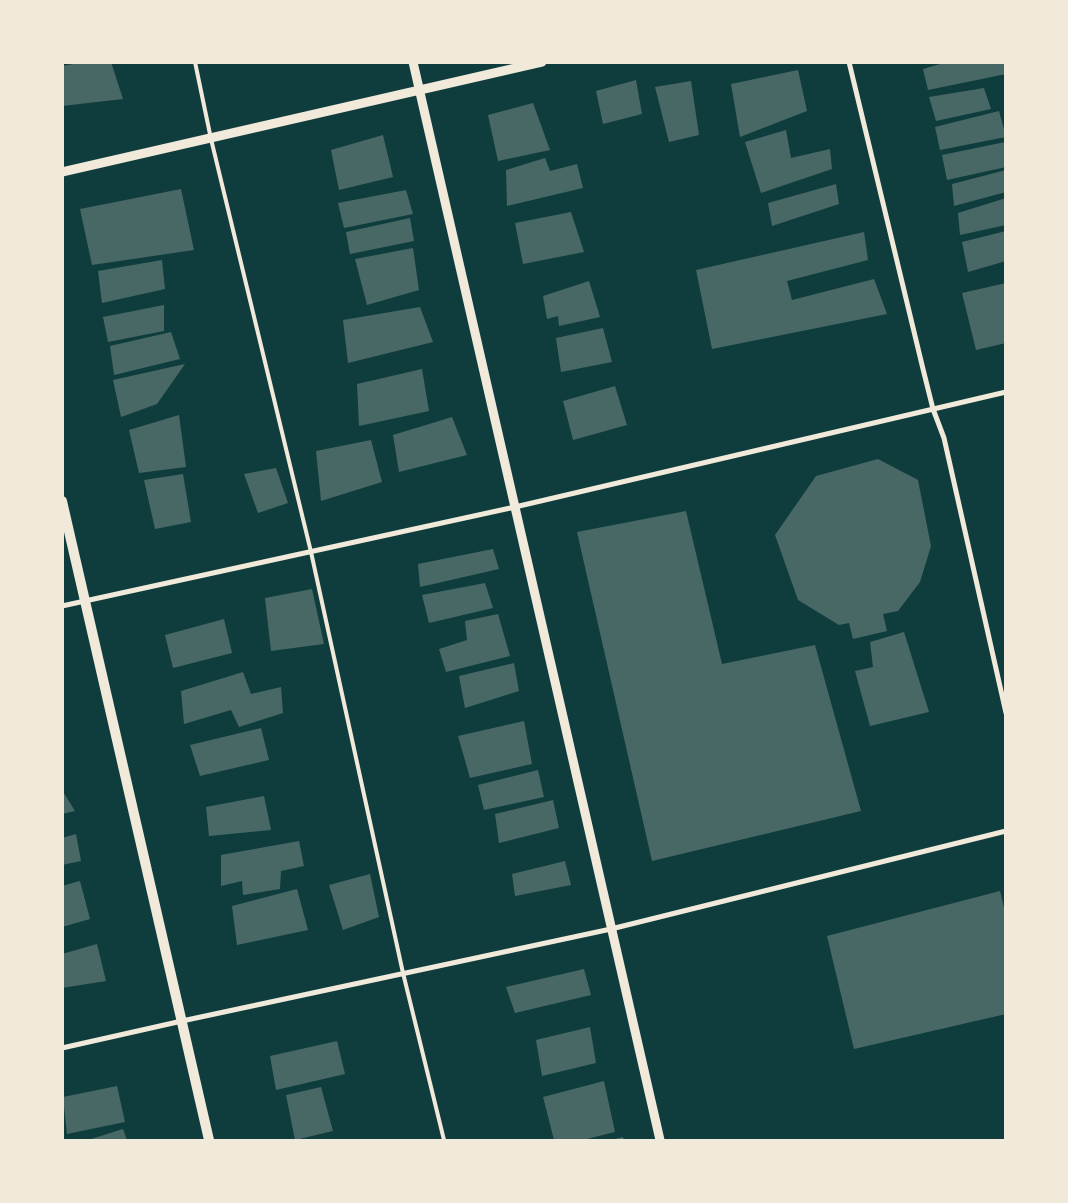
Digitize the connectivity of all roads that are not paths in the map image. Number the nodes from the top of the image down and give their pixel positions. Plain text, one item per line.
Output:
1 (195, 62) edge
2 (413, 62) edge
3 (542, 62) edge
4 (849, 62) edge
5 (419, 91) junction
6 (211, 138) junction
7 (62, 172) edge
8 (1006, 392) edge
9 (933, 409) junction
10 (62, 501) edge
11 (515, 507) junction
12 (311, 552) junction
13 (85, 600) junction
14 (62, 606) edge
15 (1006, 713) edge
16 (1006, 831) edge
17 (611, 929) junction
18 (403, 974) junction
19 (182, 1021) junction
20 (62, 1048) edge
21 (209, 1140) edge
22 (444, 1140) edge
23 (660, 1140) edge

1 - 6 lane
2 - 5 street
3 - 5 street
4 - 9 street
5 - 6 street
5 - 11 street
6 - 7 street
6 - 12 lane
8 - 9 street
9 - 11 street
9 - 15 street
10 - 13 main road
11 - 12 street
11 - 17 street
12 - 13 street
12 - 18 lane
13 - 14 street
13 - 19 main road
16 - 17 street
17 - 18 street
17 - 23 street
18 - 19 street
18 - 22 lane
19 - 20 street
19 - 21 main road

